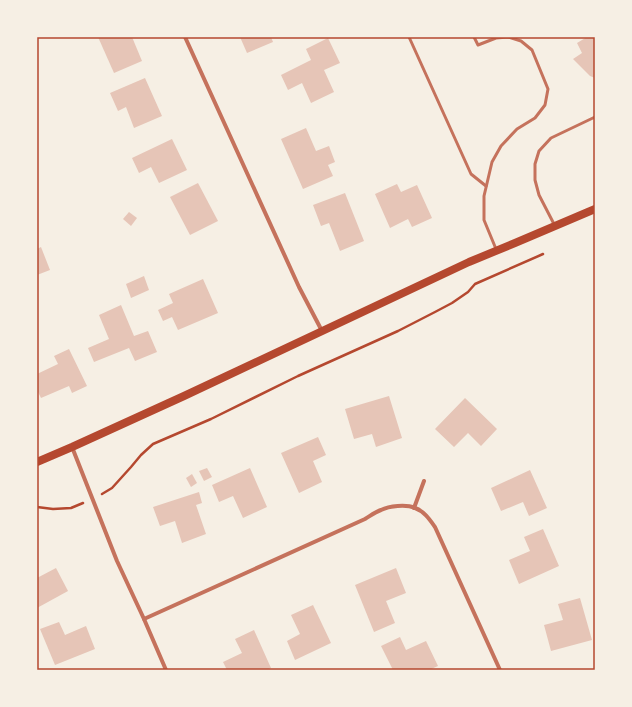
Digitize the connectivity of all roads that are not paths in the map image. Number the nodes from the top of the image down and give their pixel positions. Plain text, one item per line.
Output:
1 (185, 37) edge
2 (409, 37) edge
3 (474, 37) edge
4 (595, 117) edge
5 (486, 186) junction
6 (595, 209) edge
7 (555, 226) junction
8 (496, 251) junction
9 (322, 332) junction
10 (72, 447) junction
11 (37, 462) edge
12 (424, 482) dead end
13 (414, 508) junction
14 (144, 619) junction
15 (166, 670) edge
16 (500, 670) edge

1 - 9 street
2 - 5 lane
3 - 5 lane
4 - 7 lane
5 - 8 lane
6 - 7 main road
7 - 8 main road
8 - 9 main road
9 - 10 main road
10 - 11 main road
10 - 14 street
12 - 13 street
13 - 14 street
13 - 16 street
14 - 15 street

